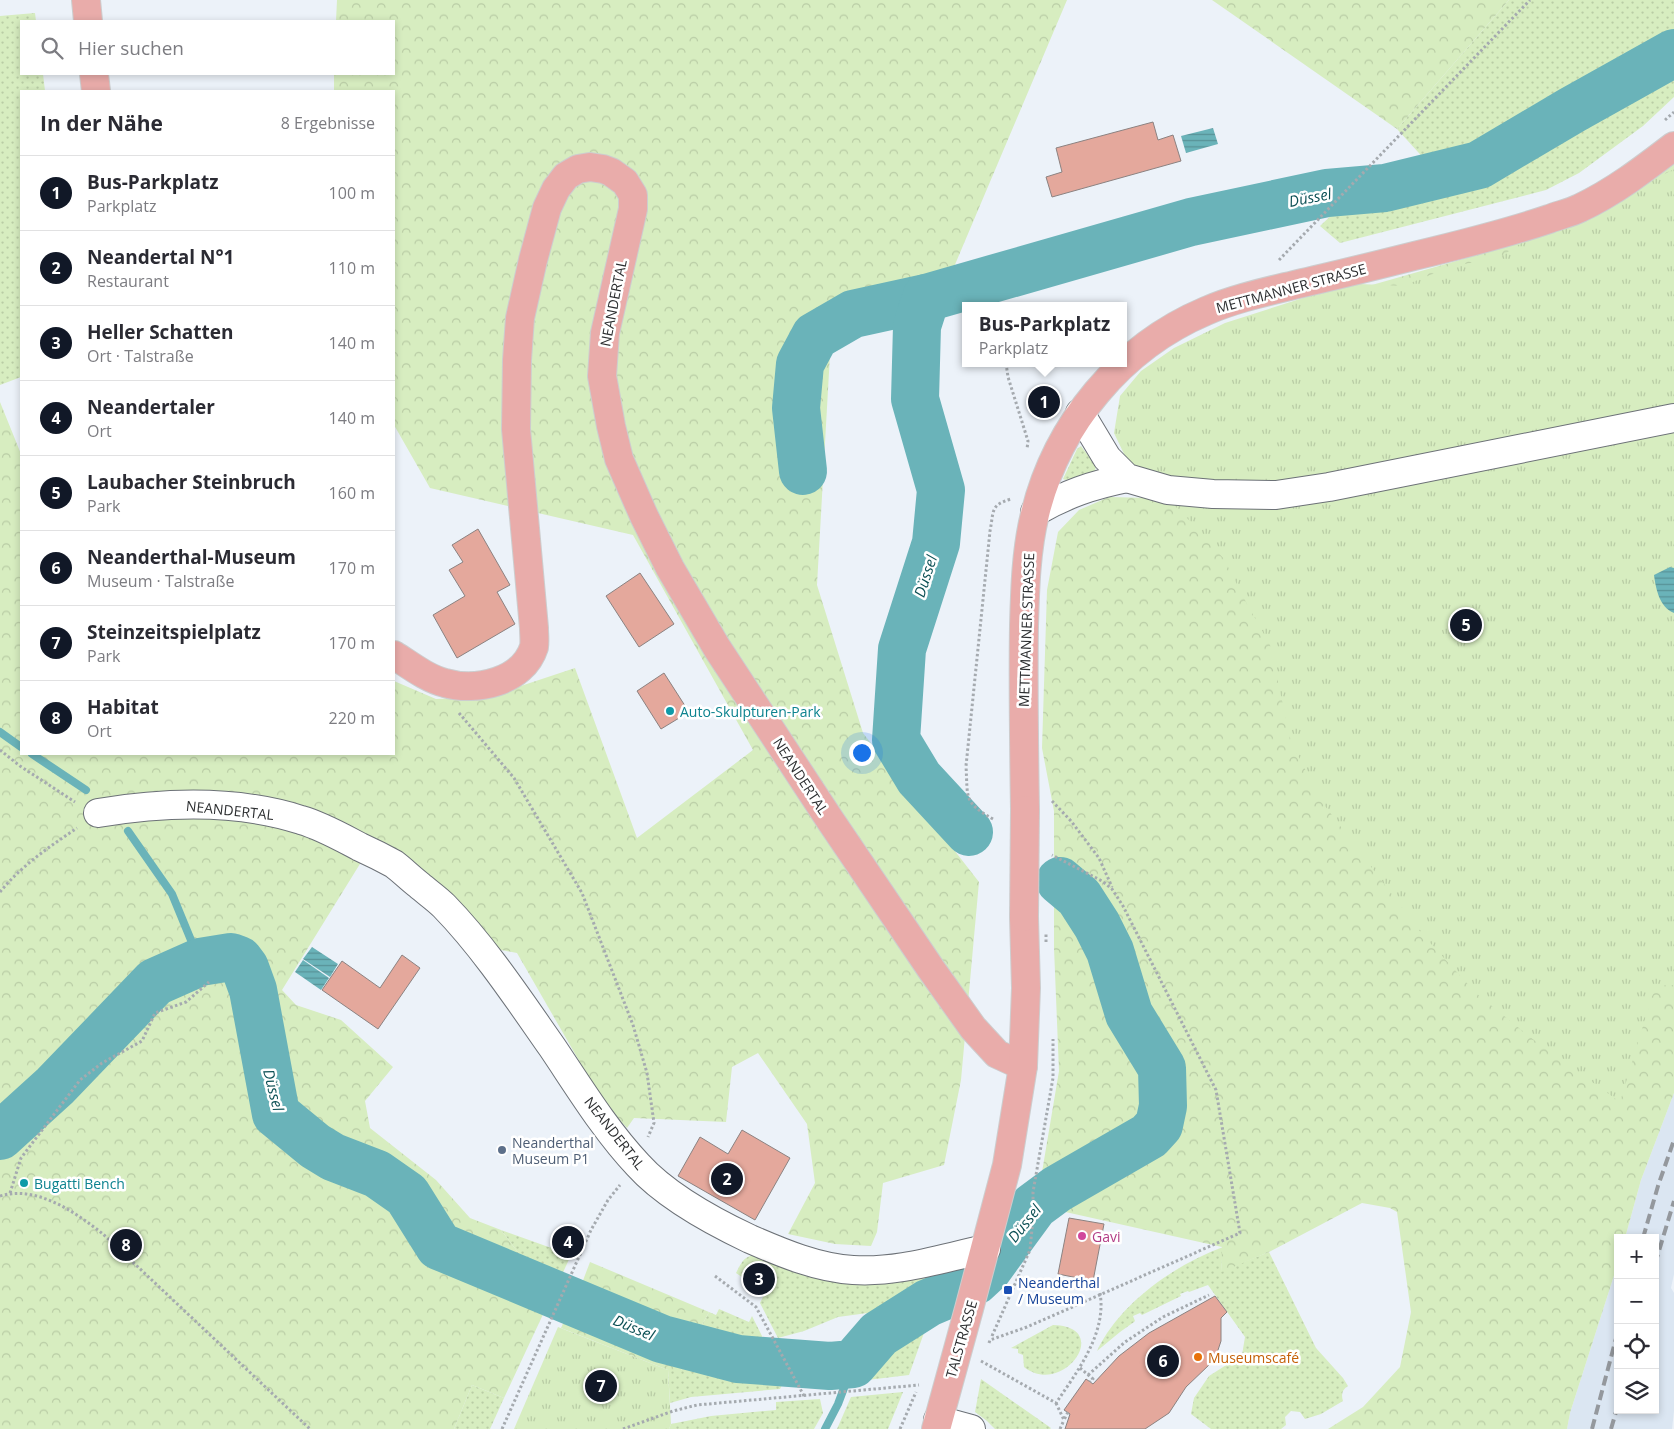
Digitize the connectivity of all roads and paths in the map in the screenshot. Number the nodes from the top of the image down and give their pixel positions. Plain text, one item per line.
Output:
1 (86, 0) edge
2 (1530, 0) edge
3 (88, 20) edge
4 (94, 75) edge
5 (96, 90) edge
6 (1674, 146) edge
7 (1276, 265) dead end
8 (1127, 363) edge
9 (1007, 367) edge
10 (1122, 367) edge
11 (1080, 413) junction
12 (1674, 418) edge
13 (1026, 453) dead end
14 (1127, 478) junction
15 (1024, 506) junction
16 (395, 656) edge
17 (429, 678) junction
18 (0, 750) edge
19 (1024, 778) junction
20 (98, 813) junction
21 (993, 819) dead end
22 (1052, 854) dead end
23 (1112, 889) junction
24 (0, 892) edge
25 (209, 982) dead end
26 (1023, 1066) junction
27 (637, 1165) junction
28 (1033, 1192) dead end
29 (10, 1193) junction
30 (0, 1196) edge
31 (984, 1254) junction
32 (716, 1276) dead end
33 (1100, 1294) junction
34 (1209, 1295) dead end
35 (990, 1340) junction
36 (987, 1347) dead end
37 (984, 1354) dead end
38 (1080, 1368) junction
39 (1088, 1375) junction
40 (1090, 1382) dead end
41 (804, 1396) junction
42 (1056, 1402) junction
43 (1068, 1412) dead end
44 (1064, 1420) junction
45 (937, 1424) edge
46 (310, 1429) edge
47 (502, 1429) edge
48 (623, 1429) edge
49 (900, 1429) edge
50 (971, 1429) edge
51 (1060, 1429) edge

1 - 3 main road
2 - 7 path
4 - 5 main road
6 - 8 main road, METTMANNER STRASSE
9 - 13 path
10 - 11 main road, METTMANNER STRASSE
11 - 14 lane
11 - 15 main road, METTMANNER STRASSE
12 - 14 lane
14 - 15 lane
15 - 19 main road, METTMANNER STRASSE
15 - 21 path
16 - 17 main road, NEANDERTAL
17 - 26 main road, NEANDERTAL
17 - 27 path
18 - 20 path
19 - 23 path
19 - 26 main road, METTMANNER STRASSE, bridge
20 - 24 path
20 - 27 lane, NEANDERTAL
22 - 23 path
23 - 33 path
25 - 29 path
26 - 31 main road, METTMANNER STRASSE
27 - 31 lane, NEANDERTAL
27 - 47 path
28 - 35 path
29 - 30 path
29 - 46 path
31 - 45 main road, TALSTRASSE
32 - 41 path
33 - 35 path
33 - 38 path
34 - 39 path
35 - 36 path
37 - 42 path
38 - 39 path
38 - 42 path
39 - 40 path
41 - 48 path
41 - 49 path
42 - 44 path
43 - 44 path
44 - 51 path
45 - 50 lane

